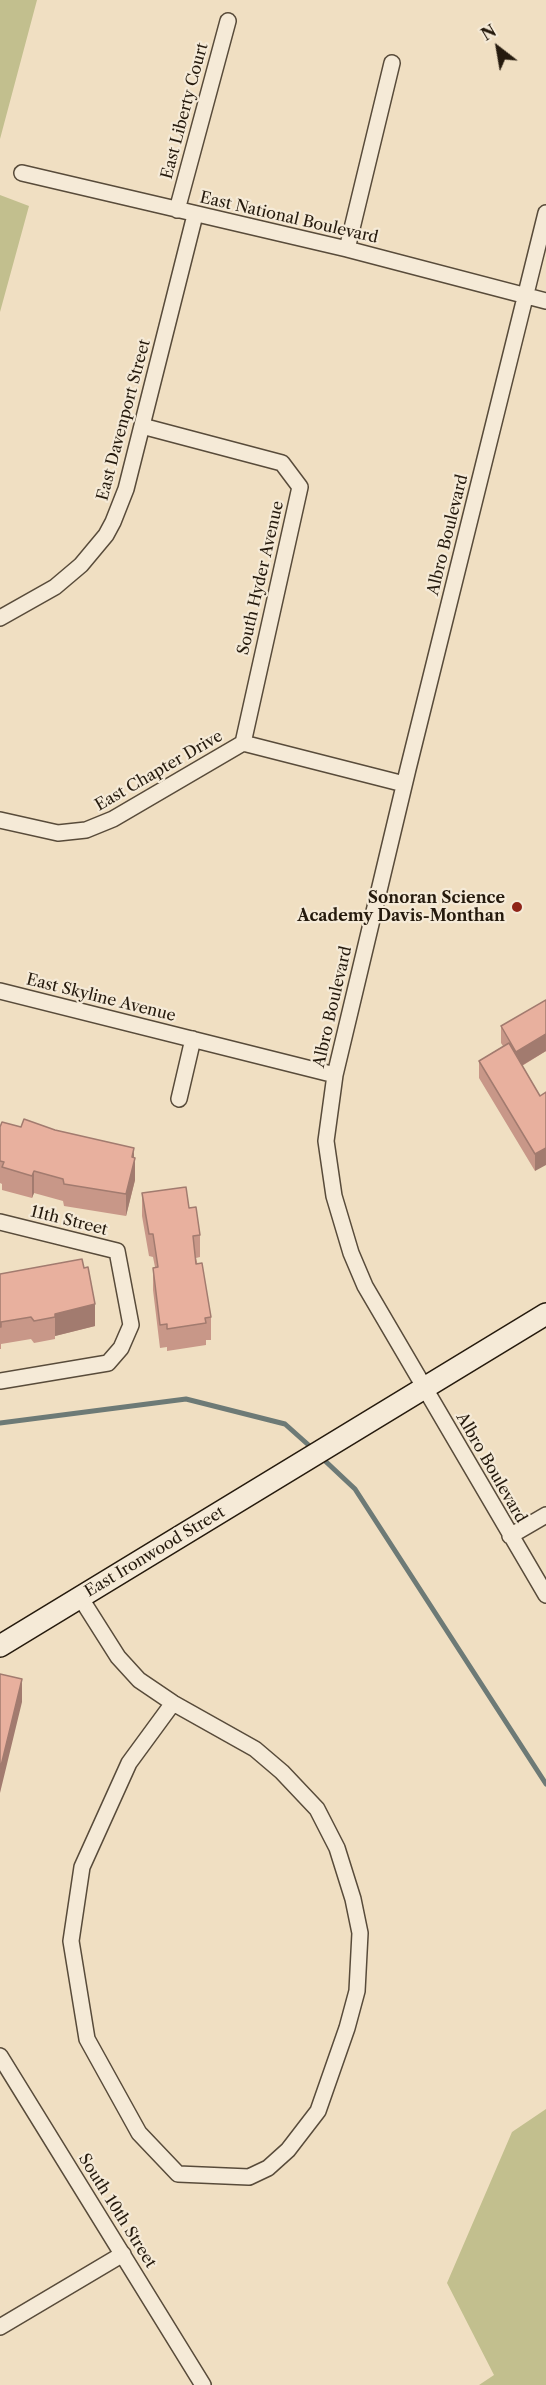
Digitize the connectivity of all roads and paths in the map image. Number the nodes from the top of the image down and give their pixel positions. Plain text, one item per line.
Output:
1 (228, 21) dead end
2 (392, 63) dead end
3 (22, 172) dead end
4 (177, 210) junction
5 (546, 213) edge
6 (195, 215) junction
7 (347, 249) junction
8 (525, 296) junction
9 (546, 301) edge
10 (142, 426) junction
11 (0, 618) edge
12 (243, 743) junction
13 (404, 784) junction
14 (0, 820) edge
15 (0, 991) edge
16 (194, 1039) junction
17 (335, 1075) junction
18 (179, 1099) dead end
19 (0, 1222) edge
20 (546, 1314) edge
21 (0, 1381) edge
22 (424, 1389) junction
23 (546, 1515) edge
24 (510, 1536) junction
25 (546, 1595) edge
26 (80, 1597) junction
27 (0, 1646) edge
28 (173, 1703) junction
29 (0, 2056) edge
30 (123, 2254) junction
31 (0, 2326) edge
32 (203, 2385) edge

1 - 4 street, East Liberty Court
2 - 7 street
3 - 4 street, East National Boulevard
4 - 6 street, East National Boulevard
5 - 8 street, Albro Boulevard
6 - 7 street, East National Boulevard
6 - 10 street, East Davenport Street
7 - 8 street, East National Boulevard
8 - 9 street, East National Boulevard
8 - 13 street, Albro Boulevard
10 - 11 street, East Davenport Street
10 - 12 street, South Hyder Avenue
12 - 13 street, East Chapter Drive
12 - 14 street, East Chapter Drive
13 - 17 street, Albro Boulevard
15 - 16 street, East Skyline Avenue
16 - 17 street, East Skyline Avenue
16 - 18 street, East Skyline Avenue
17 - 22 street, Albro Boulevard
19 - 21 street, 11th Street
20 - 22 street
22 - 24 street, Albro Boulevard
22 - 26 street, East Ironwood Street
23 - 24 street
24 - 25 street, Albro Boulevard
26 - 27 street, East Ironwood Street
26 - 28 street
28 - 28 street
29 - 30 street, South 10th Street
30 - 31 street
30 - 32 street, South 10th Street

